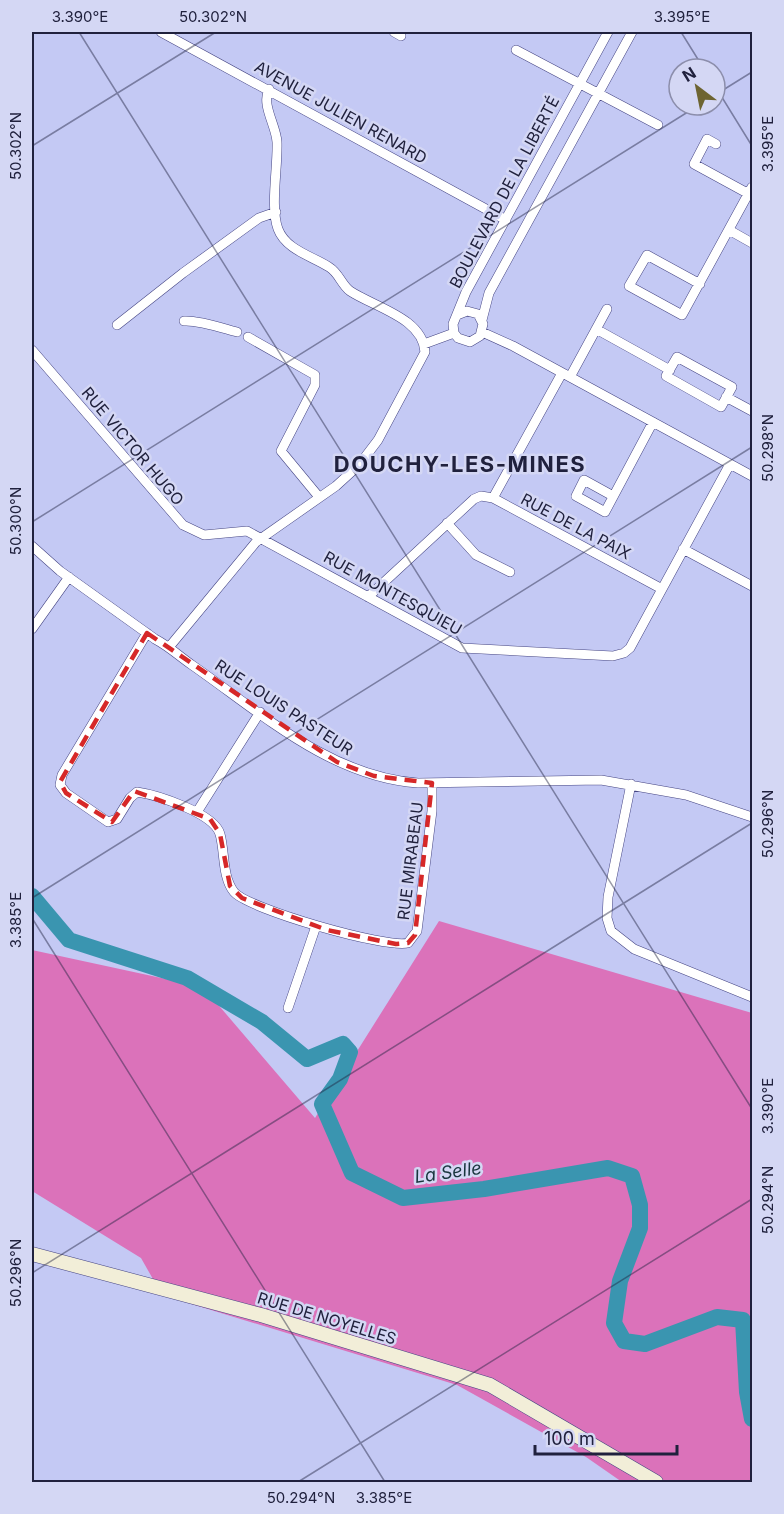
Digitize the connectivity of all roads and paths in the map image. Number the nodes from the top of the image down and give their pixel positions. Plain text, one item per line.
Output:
1 (161, 32) edge
2 (608, 32) edge
3 (632, 32) edge
4 (516, 50) dead end
5 (580, 84) junction
6 (269, 89) junction
7 (598, 93) junction
8 (658, 125) dead end
9 (716, 144) dead end
10 (751, 190) edge
11 (276, 212) junction
12 (506, 220) junction
13 (729, 230) junction
14 (753, 243) edge
15 (699, 284) junction
16 (607, 309) dead end
17 (457, 315) junction
18 (482, 320) junction
19 (184, 321) dead end
20 (117, 325) dead end
21 (596, 329) junction
22 (237, 332) dead end
23 (482, 332) junction
24 (454, 333) junction
25 (248, 337) dead end
26 (424, 344) junction
27 (32, 350) edge
28 (670, 370) junction
29 (566, 375) junction
30 (726, 397) junction
31 (753, 411) edge
32 (653, 422) junction
33 (730, 464) junction
34 (752, 474) edge
35 (613, 496) dead end
36 (320, 497) junction
37 (493, 498) junction
38 (447, 524) junction
39 (260, 538) junction
40 (32, 546) edge
41 (683, 549) junction
42 (510, 572) dead end
43 (69, 577) junction
44 (753, 586) edge
45 (662, 589) junction
46 (368, 597) junction
47 (32, 629) edge
48 (147, 633) junction
49 (170, 646) junction
50 (260, 712) junction
51 (432, 783) junction
52 (632, 784) junction
53 (197, 812) junction
54 (753, 817) edge
55 (316, 926) junction
56 (753, 997) edge
57 (288, 1008) dead end
58 (32, 1254) edge
59 (656, 1482) edge

1 - 6 street, AVENUE JULIEN RENARD
2 - 5 street, BOULEVARD DE LA LIBERTÉ
3 - 7 street
4 - 5 street, BOULEVARD DE LA LIBERTÉ
5 - 7 street, BOULEVARD DE LA LIBERTÉ
5 - 12 street, BOULEVARD DE LA LIBERTÉ
6 - 11 street
6 - 12 street, AVENUE JULIEN RENARD
7 - 8 street, BOULEVARD DE LA LIBERTÉ
7 - 18 street
9 - 10 street
10 - 13 street
11 - 20 street
11 - 26 street
12 - 17 street, BOULEVARD DE LA LIBERTÉ
13 - 14 street
13 - 15 street
15 - 15 street
16 - 21 street
17 - 18 street
17 - 24 street
18 - 23 street
19 - 22 street
21 - 28 street
21 - 29 street
23 - 24 street
23 - 29 street
24 - 26 street
25 - 36 street
26 - 36 street
27 - 39 street, RUE VICTOR HUGO
28 - 30 street
28 - 30 street
29 - 32 street
29 - 37 street
30 - 31 street
32 - 33 street
32 - 35 street
33 - 34 street
33 - 41 street, RUE MONTESQUIEU
36 - 39 street
37 - 38 street
37 - 45 street, RUE DE LA PAIX
38 - 42 street
38 - 46 street
39 - 46 street, RUE MONTESQUIEU
39 - 49 street
40 - 43 street, RUE LOUIS PASTEUR
41 - 44 street
41 - 45 street, RUE MONTESQUIEU
43 - 47 street
43 - 48 street, RUE LOUIS PASTEUR
45 - 46 street, RUE MONTESQUIEU
48 - 49 street, RUE LOUIS PASTEUR
48 - 53 street
49 - 50 street, RUE LOUIS PASTEUR
50 - 51 street, RUE LOUIS PASTEUR
50 - 53 street
51 - 52 street, RUE LOUIS PASTEUR
51 - 55 street, RUE MIRABEAU
52 - 54 street, RUE LOUIS PASTEUR
52 - 56 street
53 - 55 street
55 - 57 street
58 - 59 street, RUE DE NOYELLES

